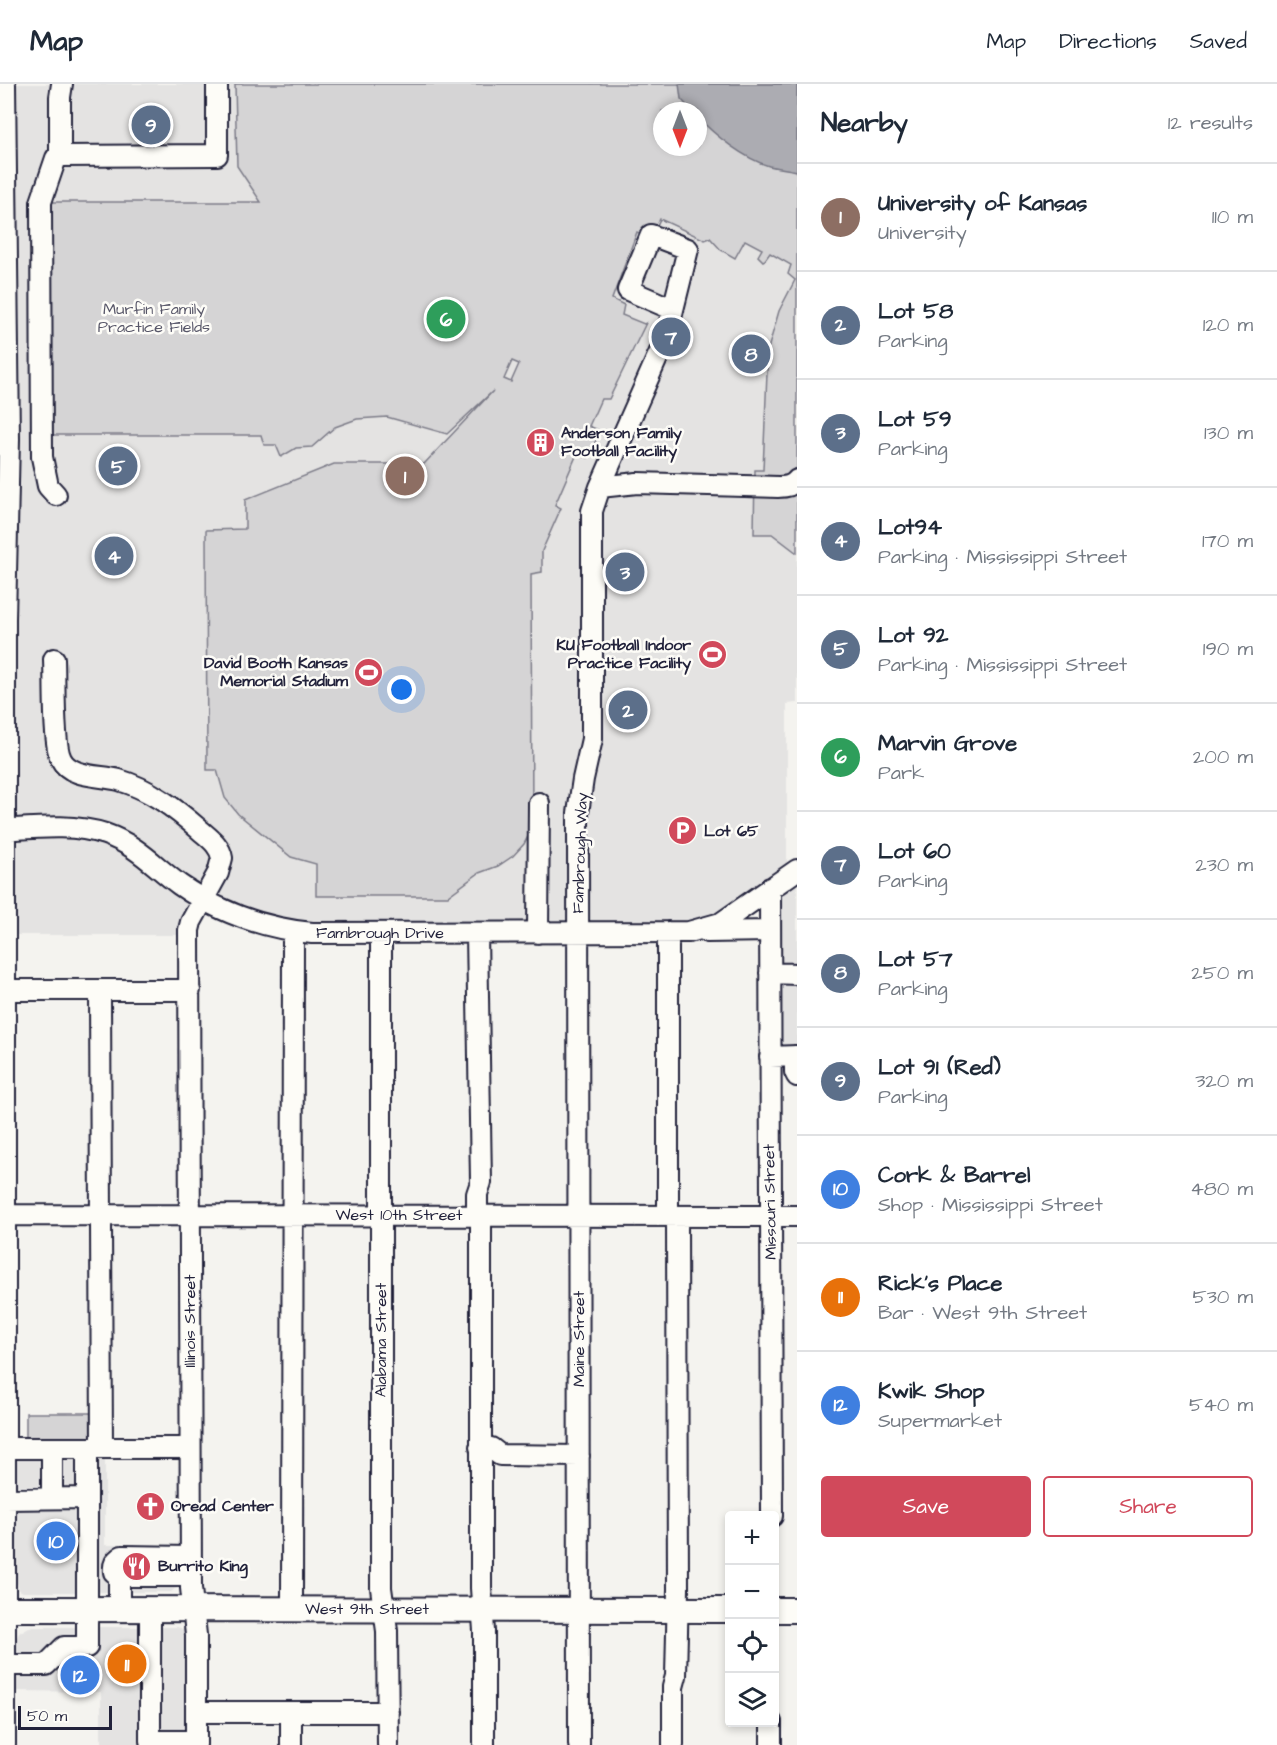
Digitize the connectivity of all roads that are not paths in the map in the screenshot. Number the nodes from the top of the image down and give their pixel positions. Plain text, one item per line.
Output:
1 (62, 84) edge
2 (217, 84) edge
3 (3, 88) edge
4 (60, 156) junction
5 (672, 309) dead end
6 (797, 480) edge
7 (600, 487) junction
8 (56, 495) dead end
9 (2, 610) edge
10 (54, 659) dead end
11 (2, 715) edge
12 (539, 803) dead end
13 (2, 830) edge
14 (797, 870) edge
15 (2, 885) edge
16 (770, 888) junction
17 (203, 899) junction
18 (293, 931) junction
19 (770, 931) junction
20 (578, 932) junction
21 (668, 932) junction
22 (689, 932) junction
23 (477, 933) junction
24 (538, 933) junction
25 (381, 934) junction
26 (770, 974) junction
27 (797, 974) edge
28 (3, 978) edge
29 (190, 990) junction
30 (100, 991) junction
31 (796, 1056) edge
32 (770, 1057) junction
33 (797, 1076) edge
34 (3, 1215) edge
35 (101, 1215) junction
36 (190, 1215) junction
37 (292, 1215) junction
38 (381, 1215) junction
39 (479, 1215) junction
40 (578, 1215) junction
41 (673, 1216) junction
42 (770, 1216) junction
43 (797, 1216) edge
44 (480, 1447) junction
45 (5, 1448) junction
46 (51, 1448) junction
47 (94, 1448) junction
48 (190, 1448) junction
49 (579, 1456) junction
50 (52, 1498) junction
51 (87, 1498) junction
52 (4, 1502) edge
53 (772, 1511) edge
54 (191, 1567) junction
55 (5, 1609) junction
56 (87, 1609) junction
57 (119, 1609) junction
58 (150, 1609) junction
59 (193, 1609) junction
60 (292, 1609) junction
61 (384, 1609) junction
62 (482, 1609) junction
63 (579, 1609) junction
64 (676, 1609) junction
65 (725, 1610) edge
66 (779, 1610) edge
67 (797, 1610) edge
68 (5, 1665) junction
69 (2, 1705) edge
70 (196, 1712) junction
71 (291, 1712) junction
72 (388, 1712) junction
73 (771, 1727) edge
74 (3, 1736) edge
75 (196, 1743) edge
76 (291, 1745) edge
77 (388, 1745) edge
78 (484, 1745) edge
79 (579, 1745) edge
80 (673, 1745) edge
81 (771, 1745) edge

1 - 4 street
2 - 4 street
3 - 9 street
4 - 8 street
5 - 7 street, Fambrough Way
6 - 7 street
7 - 20 street, Fambrough Way
9 - 11 street
10 - 17 street, Illinois Street
11 - 13 street
12 - 24 street
13 - 15 street
13 - 17 street, Fambrough Drive
14 - 16 street, Fambrough Drive
15 - 28 street
16 - 19 street, Missouri Street
16 - 22 street, Fambrough Drive
17 - 18 street, Fambrough Drive
17 - 29 street, Illinois Street
18 - 25 street, Fambrough Drive
18 - 37 street
19 - 22 street
19 - 26 street, Missouri Street
20 - 21 street, Fambrough Drive
20 - 24 street, Fambrough Drive
20 - 40 street, Maine Street
21 - 22 street, Fambrough Drive
21 - 41 street
23 - 24 street, Fambrough Drive
23 - 25 street, Fambrough Drive
23 - 39 street
25 - 38 street, Alabama Street
26 - 27 street
26 - 32 street, Missouri Street
28 - 30 street
28 - 34 street
29 - 30 street
29 - 36 street, Illinois Street
30 - 35 street
31 - 32 street
31 - 33 street
32 - 42 street, Missouri Street
34 - 35 street, West 10th Street
34 - 45 street
35 - 36 street, West 10th Street
35 - 47 street
36 - 37 street, West 10th Street
36 - 48 street, Illinois Street
37 - 38 street, West 10th Street
37 - 60 street
38 - 39 street, West 10th Street
38 - 61 street, Alabama Street
39 - 40 street, West 10th Street
39 - 44 street
40 - 41 street, West 10th Street
40 - 49 street, Maine Street
41 - 42 street, West 10th Street
41 - 64 street
42 - 43 street, West 10th Street
42 - 53 street, Missouri Street
44 - 49 street
44 - 62 street
45 - 46 street
45 - 52 street
46 - 47 street
46 - 50 street
47 - 48 street
47 - 51 street
48 - 54 street, Illinois Street
49 - 63 street, Maine Street
50 - 51 street
50 - 52 street
51 - 56 street
52 - 55 street
54 - 57 street
54 - 59 street, Illinois Street
55 - 56 main road, West 9th Street
55 - 68 street
56 - 57 main road, West 9th Street
56 - 68 street
57 - 58 main road, West 9th Street
58 - 59 main road, West 9th Street
58 - 75 street
59 - 60 main road, West 9th Street
59 - 70 street, Illinois Street
60 - 61 main road, West 9th Street
61 - 62 main road, West 9th Street
61 - 72 street, Alabama Street
62 - 63 main road, West 9th Street
62 - 78 street
63 - 64 main road, West 9th Street
63 - 79 street, Maine Street
64 - 65 main road, West 9th Street
64 - 80 street
66 - 67 main road
68 - 69 street
69 - 74 street
70 - 71 street
70 - 75 street, Illinois Street
71 - 72 street
71 - 76 street
72 - 77 street, Alabama Street
73 - 81 street

